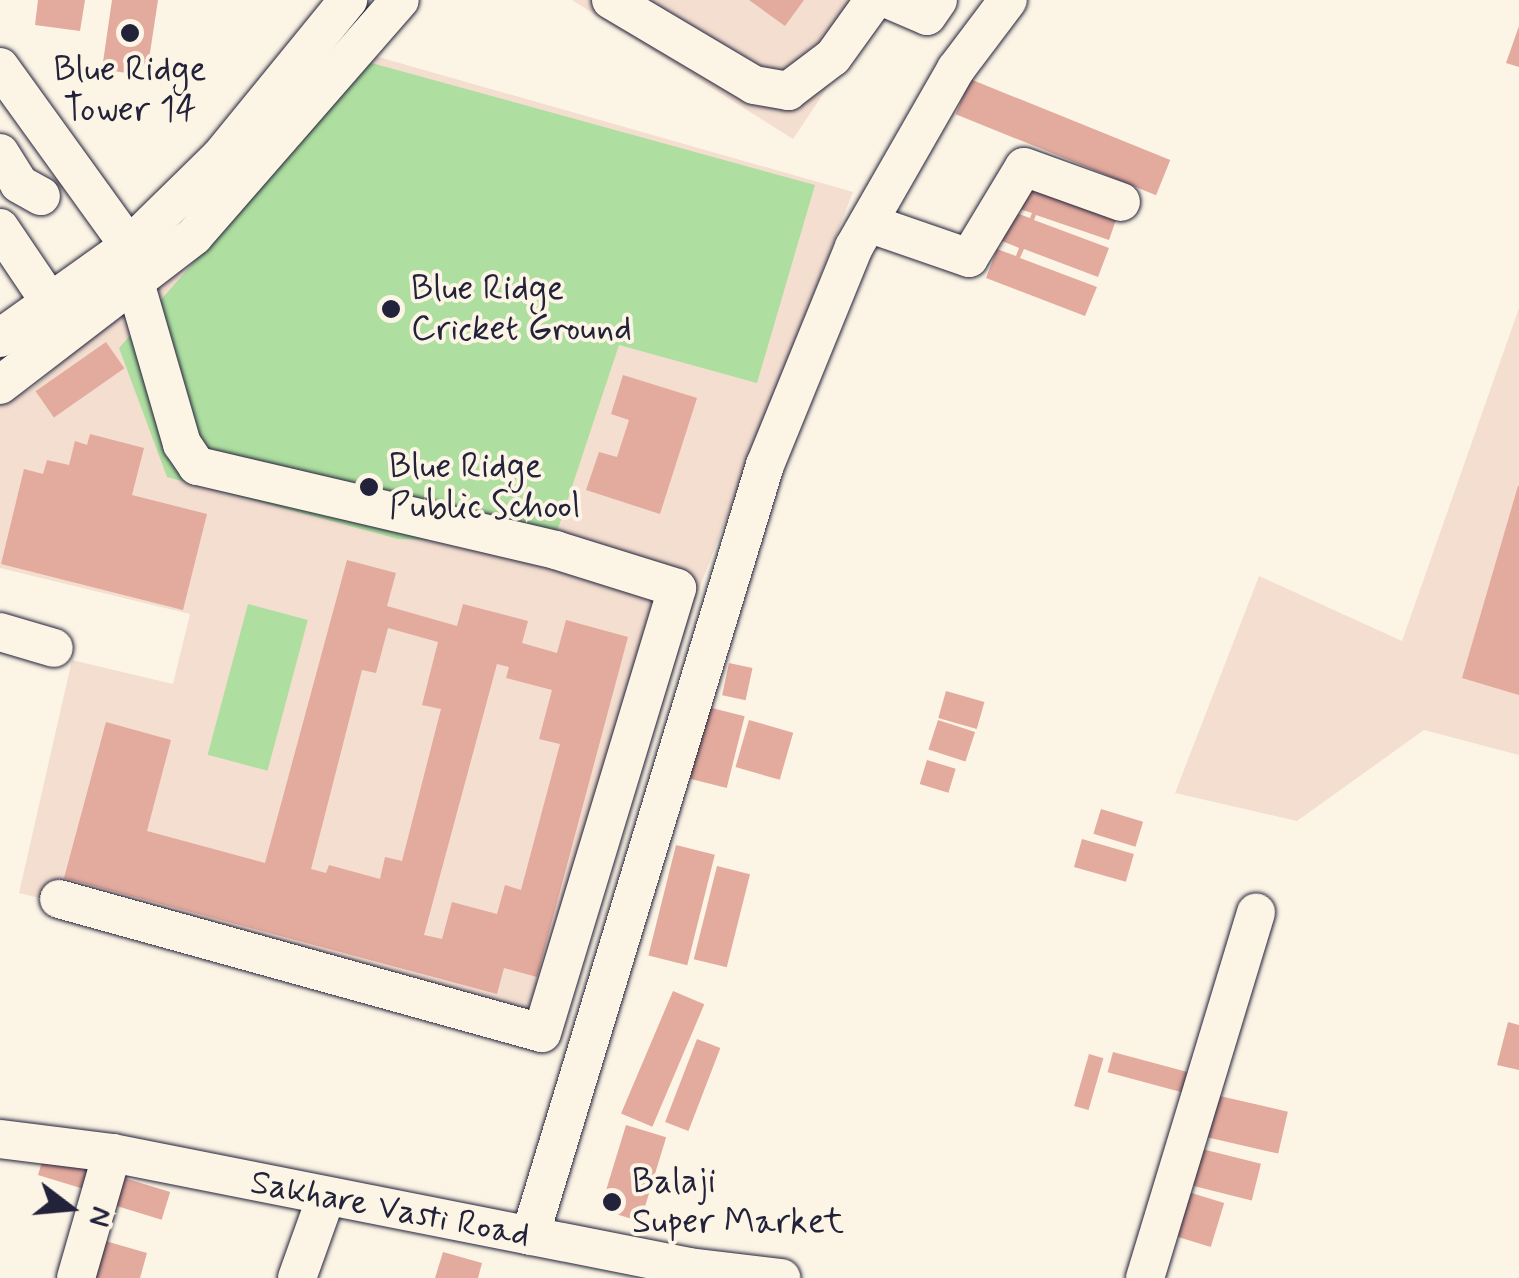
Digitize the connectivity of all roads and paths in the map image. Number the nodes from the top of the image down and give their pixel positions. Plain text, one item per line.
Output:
1 (348, 0) edge
2 (400, 0) edge
3 (611, 0) edge
4 (874, 0) edge
5 (890, 0) edge
6 (938, 0) edge
7 (1008, 0) edge
8 (0, 67) edge
9 (0, 154) edge
10 (42, 196) dead end
11 (1121, 202) dead end
12 (868, 222) junction
13 (0, 228) edge
14 (132, 264) junction
15 (50, 302) junction
16 (0, 338) edge
17 (0, 385) edge
18 (677, 588) junction
19 (724, 604) junction
20 (0, 632) edge
21 (54, 648) dead end
22 (59, 898) dead end
23 (1256, 913) dead end
24 (562, 962) junction
25 (612, 975) junction
26 (0, 1139) edge
27 (112, 1153) junction
28 (326, 1197) junction
29 (530, 1236) junction
30 (76, 1278) edge
31 (298, 1278) edge
32 (780, 1278) edge
33 (1145, 1278) edge

1 - 14 street
2 - 14 street
3 - 4 street
5 - 6 street
7 - 12 street
8 - 14 street
9 - 10 street
11 - 12 street
12 - 19 street
13 - 15 street
14 - 15 street
14 - 17 street
14 - 18 street
15 - 16 street
18 - 19 street
18 - 24 street
19 - 25 street
20 - 21 street
22 - 24 street
23 - 33 street
24 - 25 street
25 - 29 street
26 - 27 street, Sakhare Vasti Road
27 - 28 street, Sakhare Vasti Road
27 - 30 street
28 - 29 street, Sakhare Vasti Road
28 - 31 street
29 - 32 street, Sakhare Vasti Road

